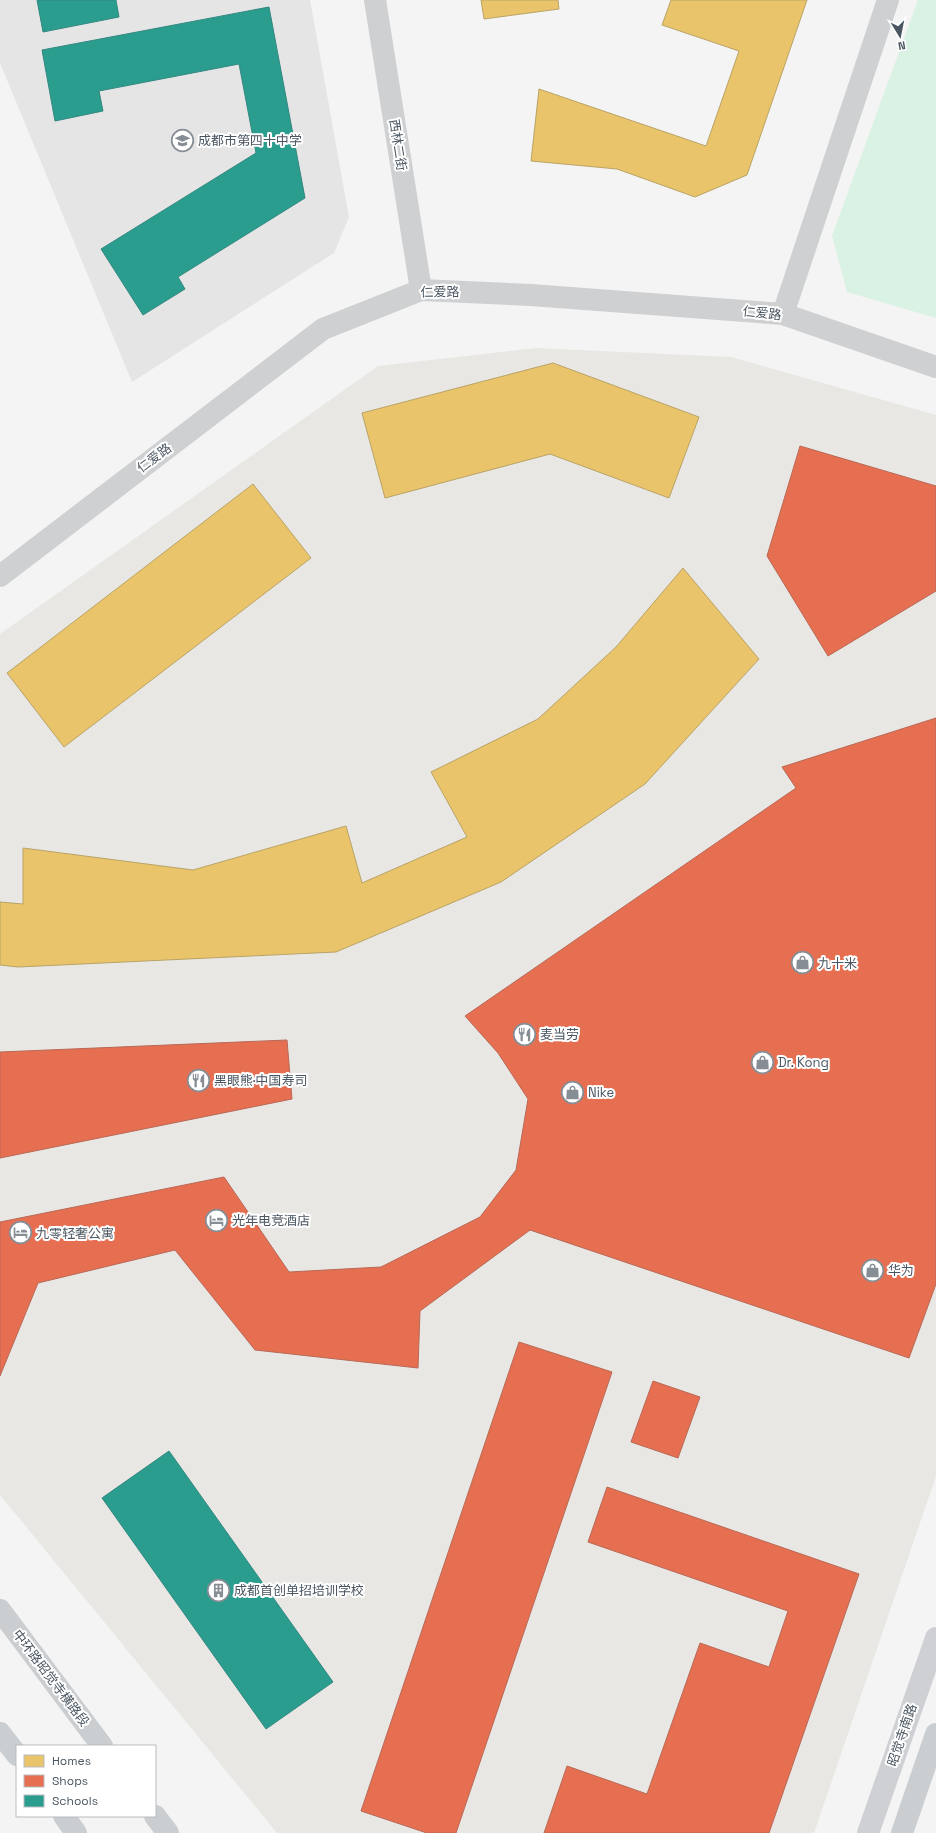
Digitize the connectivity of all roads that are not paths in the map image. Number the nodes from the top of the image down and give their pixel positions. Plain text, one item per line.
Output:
1 (375, 0) edge
2 (888, 0) edge
3 (421, 290) junction
4 (783, 314) junction
5 (936, 367) edge
6 (0, 576) edge
7 (0, 1610) edge
8 (936, 1638) edge
9 (930, 1671) edge
10 (0, 1733) edge
11 (936, 1734) edge
12 (101, 1745) edge
13 (16, 1754) edge
14 (65, 1817) edge
15 (156, 1817) edge
16 (76, 1833) edge
17 (168, 1833) edge
18 (868, 1833) edge
19 (902, 1833) edge

1 - 3 street, 西林二街
2 - 4 street
3 - 4 street, 仁爱路
3 - 6 street, 仁爱路
4 - 5 street, 仁爱路
7 - 12 main road, 中环路昭觉寺横路段
8 - 9 street, 昭觉寺南路
9 - 18 street, 昭觉寺南路
10 - 13 main road
11 - 19 main road
14 - 16 main road
15 - 17 main road

